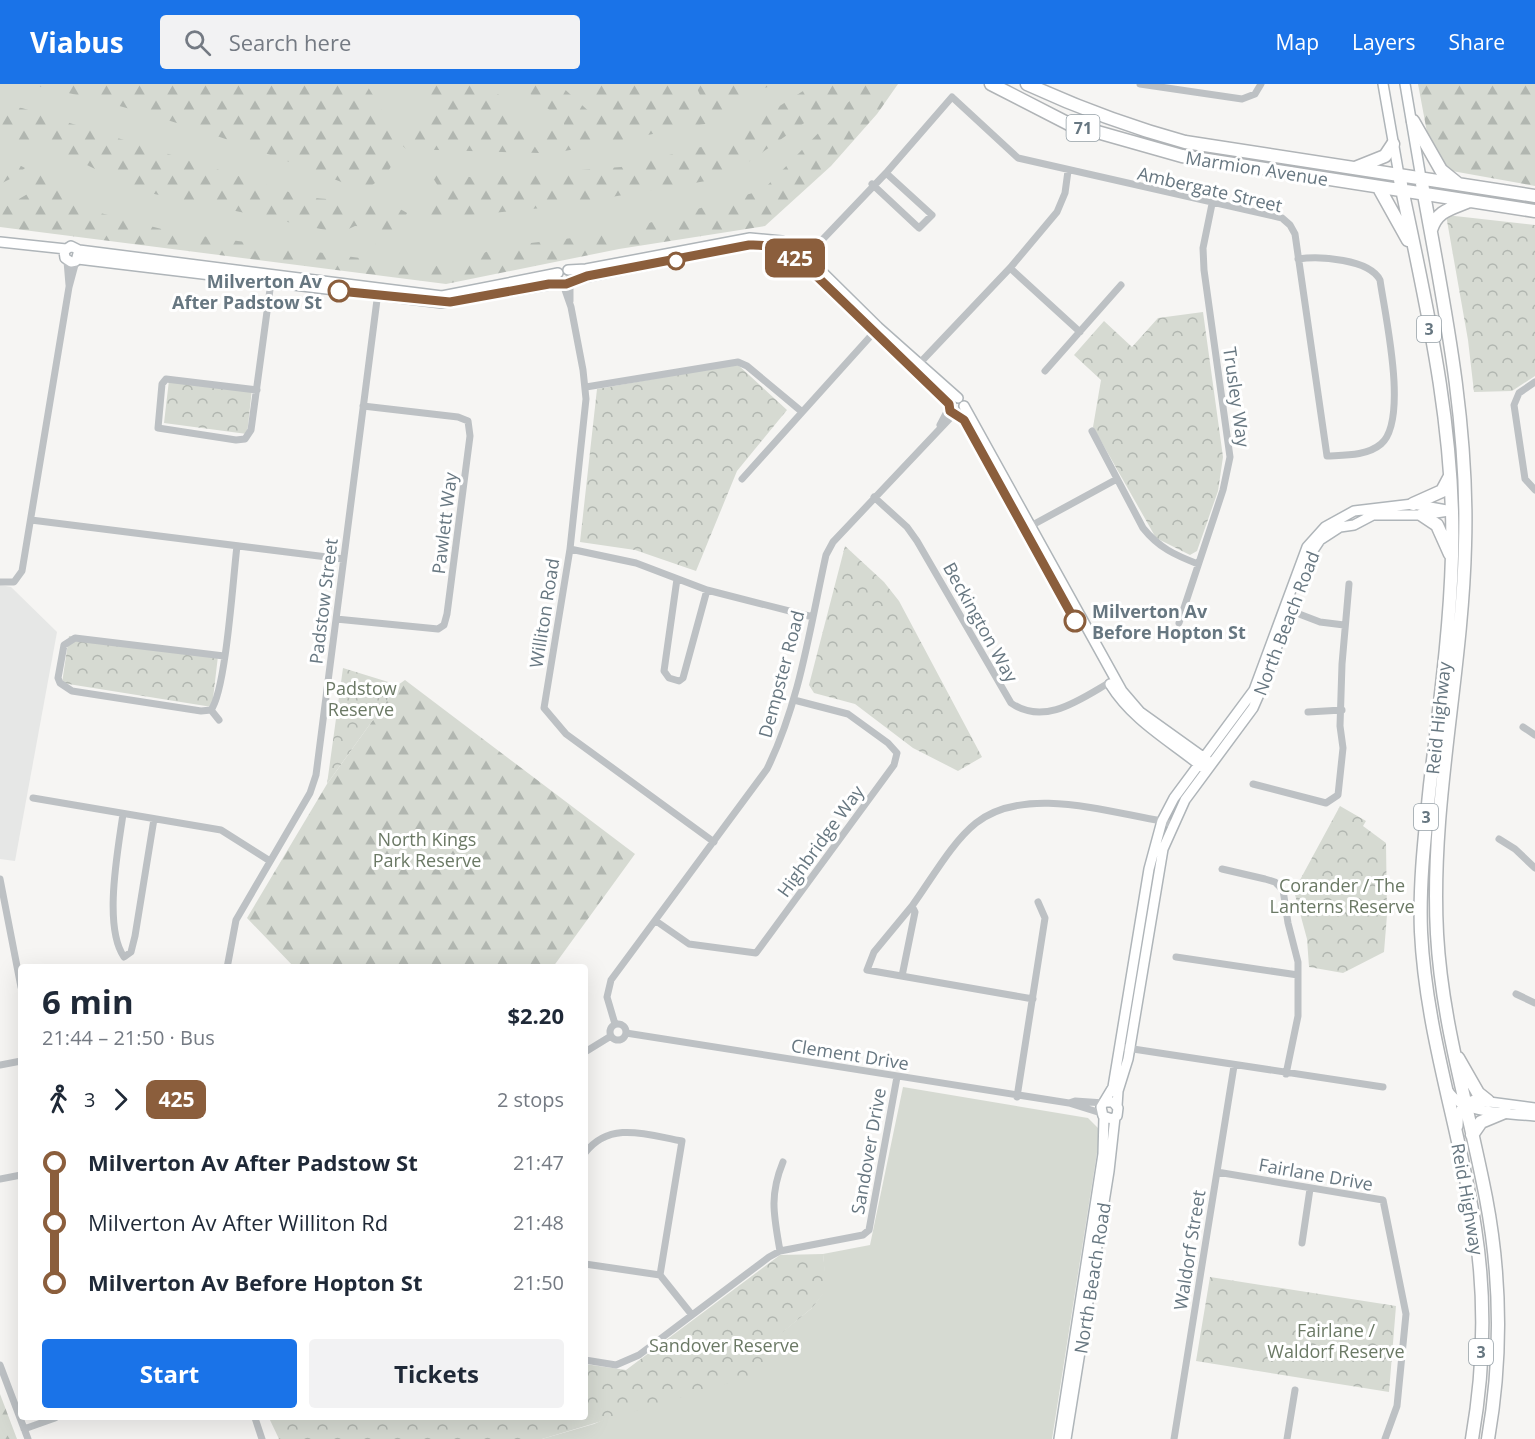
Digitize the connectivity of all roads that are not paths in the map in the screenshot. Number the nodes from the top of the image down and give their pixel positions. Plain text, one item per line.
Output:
1 (991, 84) edge
2 (1027, 84) edge
3 (1140, 84) edge
4 (1261, 84) edge
5 (1383, 84) edge
6 (1405, 84) edge
7 (1413, 121) junction
8 (1393, 144) junction
9 (1354, 168) junction
10 (1068, 171) junction
11 (886, 173) junction
12 (1400, 175) junction
13 (1421, 178) junction
14 (872, 184) junction
15 (1459, 184) junction
16 (1379, 188) junction
17 (1403, 192) junction
18 (1424, 195) junction
19 (1535, 196) edge
20 (1468, 201) junction
21 (1212, 204) junction
22 (1535, 211) edge
23 (1431, 232) junction
24 (0, 242) edge
25 (0, 248) edge
26 (1415, 253) junction
27 (72, 256) junction
28 (804, 259) junction
29 (1299, 259) junction
30 (1010, 268) junction
31 (272, 279) junction
32 (565, 281) junction
33 (1121, 285) dead end
34 (378, 292) junction
35 (876, 329) junction
36 (1080, 332) junction
37 (917, 366) junction
38 (1045, 371) dead end
39 (1535, 382) edge
40 (586, 387) junction
41 (257, 390) junction
42 (961, 402) junction
43 (363, 406) junction
44 (952, 410) junction
45 (801, 411) junction
46 (1092, 430) dead end
47 (1464, 456) junction
48 (1451, 475) junction
49 (742, 479) dead end
50 (1117, 479) junction
51 (1535, 490) edge
52 (874, 497) junction
53 (1413, 504) junction
54 (1452, 511) junction
55 (1422, 515) junction
56 (31, 519) junction
57 (1029, 527) junction
58 (237, 546) junction
59 (1465, 546) junction
60 (570, 549) junction
61 (1452, 557) junction
62 (343, 559) junction
63 (1198, 564) junction
64 (677, 579) junction
65 (0, 582) edge
66 (1349, 584) dead end
67 (707, 590) junction
68 (1286, 609) junction
69 (813, 617) junction
70 (336, 619) junction
71 (1179, 623) dead end
72 (1344, 625) junction
73 (224, 656) junction
74 (1112, 681) junction
75 (794, 700) junction
76 (212, 710) junction
77 (1342, 710) junction
78 (1308, 712) dead end
79 (219, 720) dead end
80 (1522, 727) dead end
81 (1535, 735) edge
82 (1205, 764) junction
83 (1253, 784) dead end
84 (33, 798) dead end
85 (123, 814) junction
86 (153, 819) junction
87 (1162, 821) junction
88 (1172, 825) junction
89 (1499, 839) dead end
90 (714, 842) junction
91 (270, 861) junction
92 (1535, 868) edge
93 (1222, 869) dead end
94 (0, 879) edge
95 (1038, 902) dead end
96 (912, 906) junction
97 (656, 921) junction
98 (1176, 957) dead end
99 (228, 964) edge
100 (18, 972) edge
101 (1298, 975) junction
102 (902, 976) junction
103 (1516, 994) dead end
104 (1033, 999) junction
105 (1535, 1003) edge
106 (615, 1024) junction
107 (626, 1033) junction
108 (611, 1036) junction
109 (1451, 1047) junction
110 (1125, 1048) junction
111 (588, 1050) edge
112 (18, 1062) edge
113 (0, 1065) edge
114 (1234, 1066) junction
115 (1286, 1074) junction
116 (897, 1077) junction
117 (1444, 1086) junction
118 (1383, 1088) dead end
119 (1017, 1097) junction
120 (1488, 1101) junction
121 (1106, 1102) junction
122 (1069, 1103) junction
123 (1468, 1104) junction
124 (1117, 1106) junction
125 (1535, 1108) edge
126 (1505, 1112) junction
127 (1103, 1115) junction
128 (1535, 1116) edge
129 (1115, 1118) junction
130 (1472, 1135) junction
131 (1458, 1144) junction
132 (588, 1151) edge
133 (783, 1162) dead end
134 (1217, 1172) junction
135 (18, 1176) edge
136 (0, 1179) edge
137 (1310, 1189) junction
138 (1302, 1244) dead end
139 (780, 1251) junction
140 (588, 1264) edge
141 (660, 1275) junction
142 (692, 1315) junction
143 (588, 1360) edge
144 (0, 1365) edge
145 (1295, 1390) dead end
146 (18, 1413) edge
147 (21, 1420) edge
148 (49, 1420) edge
149 (256, 1420) edge
150 (24, 1429) junction
151 (28, 1439) edge
152 (262, 1439) edge
153 (1059, 1439) edge
154 (1066, 1439) edge
155 (1174, 1439) edge
156 (1287, 1439) edge
157 (1385, 1439) edge
158 (1472, 1439) edge
159 (1488, 1439) edge

1 - 16 highway, Marmion Avenue / 71
2 - 9 highway, Marmion Avenue / 71
3 - 4 street
5 - 8 main road
6 - 7 main road
7 - 13 main road
7 - 15 highway
8 - 9 highway
8 - 12 main road
9 - 12 highway, Marmion Avenue / 71
10 - 11 street, Ambergate Street
10 - 21 street, Ambergate Street
10 - 30 street
11 - 14 street
11 - 14 street
12 - 13 highway, Marmion Avenue / 71
12 - 17 highway, Reid Highway / 3
13 - 15 highway, Marmion Avenue / 71
13 - 18 highway, Reid Highway / 3
14 - 28 street
15 - 19 highway, Marmion Avenue / 71
16 - 17 highway, Marmion Avenue / 71
16 - 26 highway
17 - 18 highway, Marmion Avenue / 71
17 - 26 highway, Reid Highway / 3
18 - 20 highway, Marmion Avenue / 71
18 - 23 highway, Reid Highway / 3
20 - 22 highway, Marmion Avenue / 71
20 - 23 highway
21 - 29 street, Ambergate Street
21 - 63 street, Trusley Way
23 - 47 highway, Reid Highway / 3
24 - 27 main road
25 - 27 main road
26 - 48 highway, Reid Highway / 3
27 - 31 main road
27 - 56 street
28 - 32 main road
28 - 32 main road
28 - 35 main road
29 - 29 street, Ambergate Street
30 - 36 street
30 - 37 street
31 - 34 main road
31 - 41 street
32 - 34 main road
32 - 40 street, Williton Road
33 - 36 street
34 - 43 street, Padstow Street
35 - 37 main road
35 - 45 street
36 - 38 street
37 - 42 main road
37 - 44 main road
39 - 51 street
40 - 45 street
40 - 60 street, Williton Road
41 - 41 street
42 - 44 main road
42 - 44 main road
42 - 57 main road
43 - 62 street, Padstow Street
43 - 70 street, Pawlett Way
44 - 52 street, Dempster Road
44 - 57 main road
45 - 49 street
46 - 50 street
47 - 54 highway
47 - 59 highway, Reid Highway / 3
48 - 53 highway
48 - 54 highway, Reid Highway / 3
50 - 57 street
50 - 63 street
52 - 69 street, Dempster Road
52 - 74 street, Beckington Way
53 - 54 main road, North Beach Road
53 - 68 main road, North Beach Road
54 - 55 main road, North Beach Road
54 - 59 highway
54 - 61 highway, Reid Highway / 3
55 - 61 highway
55 - 68 main road, North Beach Road
56 - 58 street
56 - 65 street
57 - 74 main road
58 - 62 street
58 - 73 street
59 - 109 highway, Reid Highway / 3
60 - 64 street
60 - 90 street, Williton Road
61 - 117 highway, Reid Highway / 3
62 - 70 street, Padstow Street
63 - 71 street, Trusley Way
64 - 67 street
64 - 67 street
66 - 72 street
67 - 69 street
68 - 72 street
68 - 82 main road, North Beach Road
69 - 75 street, Dempster Road
70 - 91 street, Padstow Street
72 - 77 street
73 - 76 street
73 - 76 street
74 - 82 main road
75 - 90 street, Dempster Road
75 - 97 street, Highbridge Way
76 - 79 street
77 - 78 street
77 - 83 street
80 - 81 street
82 - 87 main road, North Beach Road
82 - 88 main road, North Beach Road
84 - 85 street
85 - 86 street
85 - 86 street
86 - 91 street
87 - 88 street
87 - 96 street
87 - 110 main road, North Beach Road
88 - 110 main road, North Beach Road
89 - 92 street
90 - 97 street, Dempster Road
91 - 99 street, Padstow Street
93 - 101 street
94 - 100 street
95 - 104 street
96 - 102 street
96 - 102 street
97 - 106 street, Dempster Road
98 - 101 street
101 - 115 street
102 - 104 street
103 - 105 street
104 - 119 street
106 - 107 street
106 - 108 street
107 - 108 street, Clement Drive
107 - 116 street, Clement Drive
108 - 111 street, Clement Drive
109 - 120 highway
109 - 123 highway, Reid Highway / 3
110 - 114 street
110 - 121 main road, North Beach Road
110 - 124 main road, North Beach Road
112 - 113 street
114 - 115 street
114 - 134 street, Waldorf Street
115 - 118 street
116 - 119 street, Clement Drive
116 - 139 street, Sandover Drive
117 - 123 main road
117 - 131 highway, Reid Highway / 3
119 - 122 street, Clement Drive
120 - 123 main road
120 - 125 main road
121 - 122 street, Clement Drive
121 - 124 main road
121 - 127 main road, North Beach Road
122 - 127 street, Clement Drive
123 - 126 main road
123 - 130 highway, Reid Highway / 3
123 - 131 main road
124 - 129 main road, North Beach Road
126 - 128 main road
126 - 130 highway
127 - 129 main road
127 - 153 main road, North Beach Road
129 - 154 main road, North Beach Road
130 - 159 highway, Reid Highway / 3
131 - 158 highway, Reid Highway / 3
132 - 141 street
133 - 139 street
134 - 137 street, Fairlane Drive
134 - 155 street, Waldorf Street
135 - 136 street
137 - 138 street
137 - 157 street, Fairlane Drive
139 - 142 street, Sandover Drive
140 - 141 street
141 - 142 street
142 - 143 street, Sandover Drive
144 - 146 street
145 - 156 street
147 - 150 street
148 - 150 street
149 - 152 street
150 - 151 street

